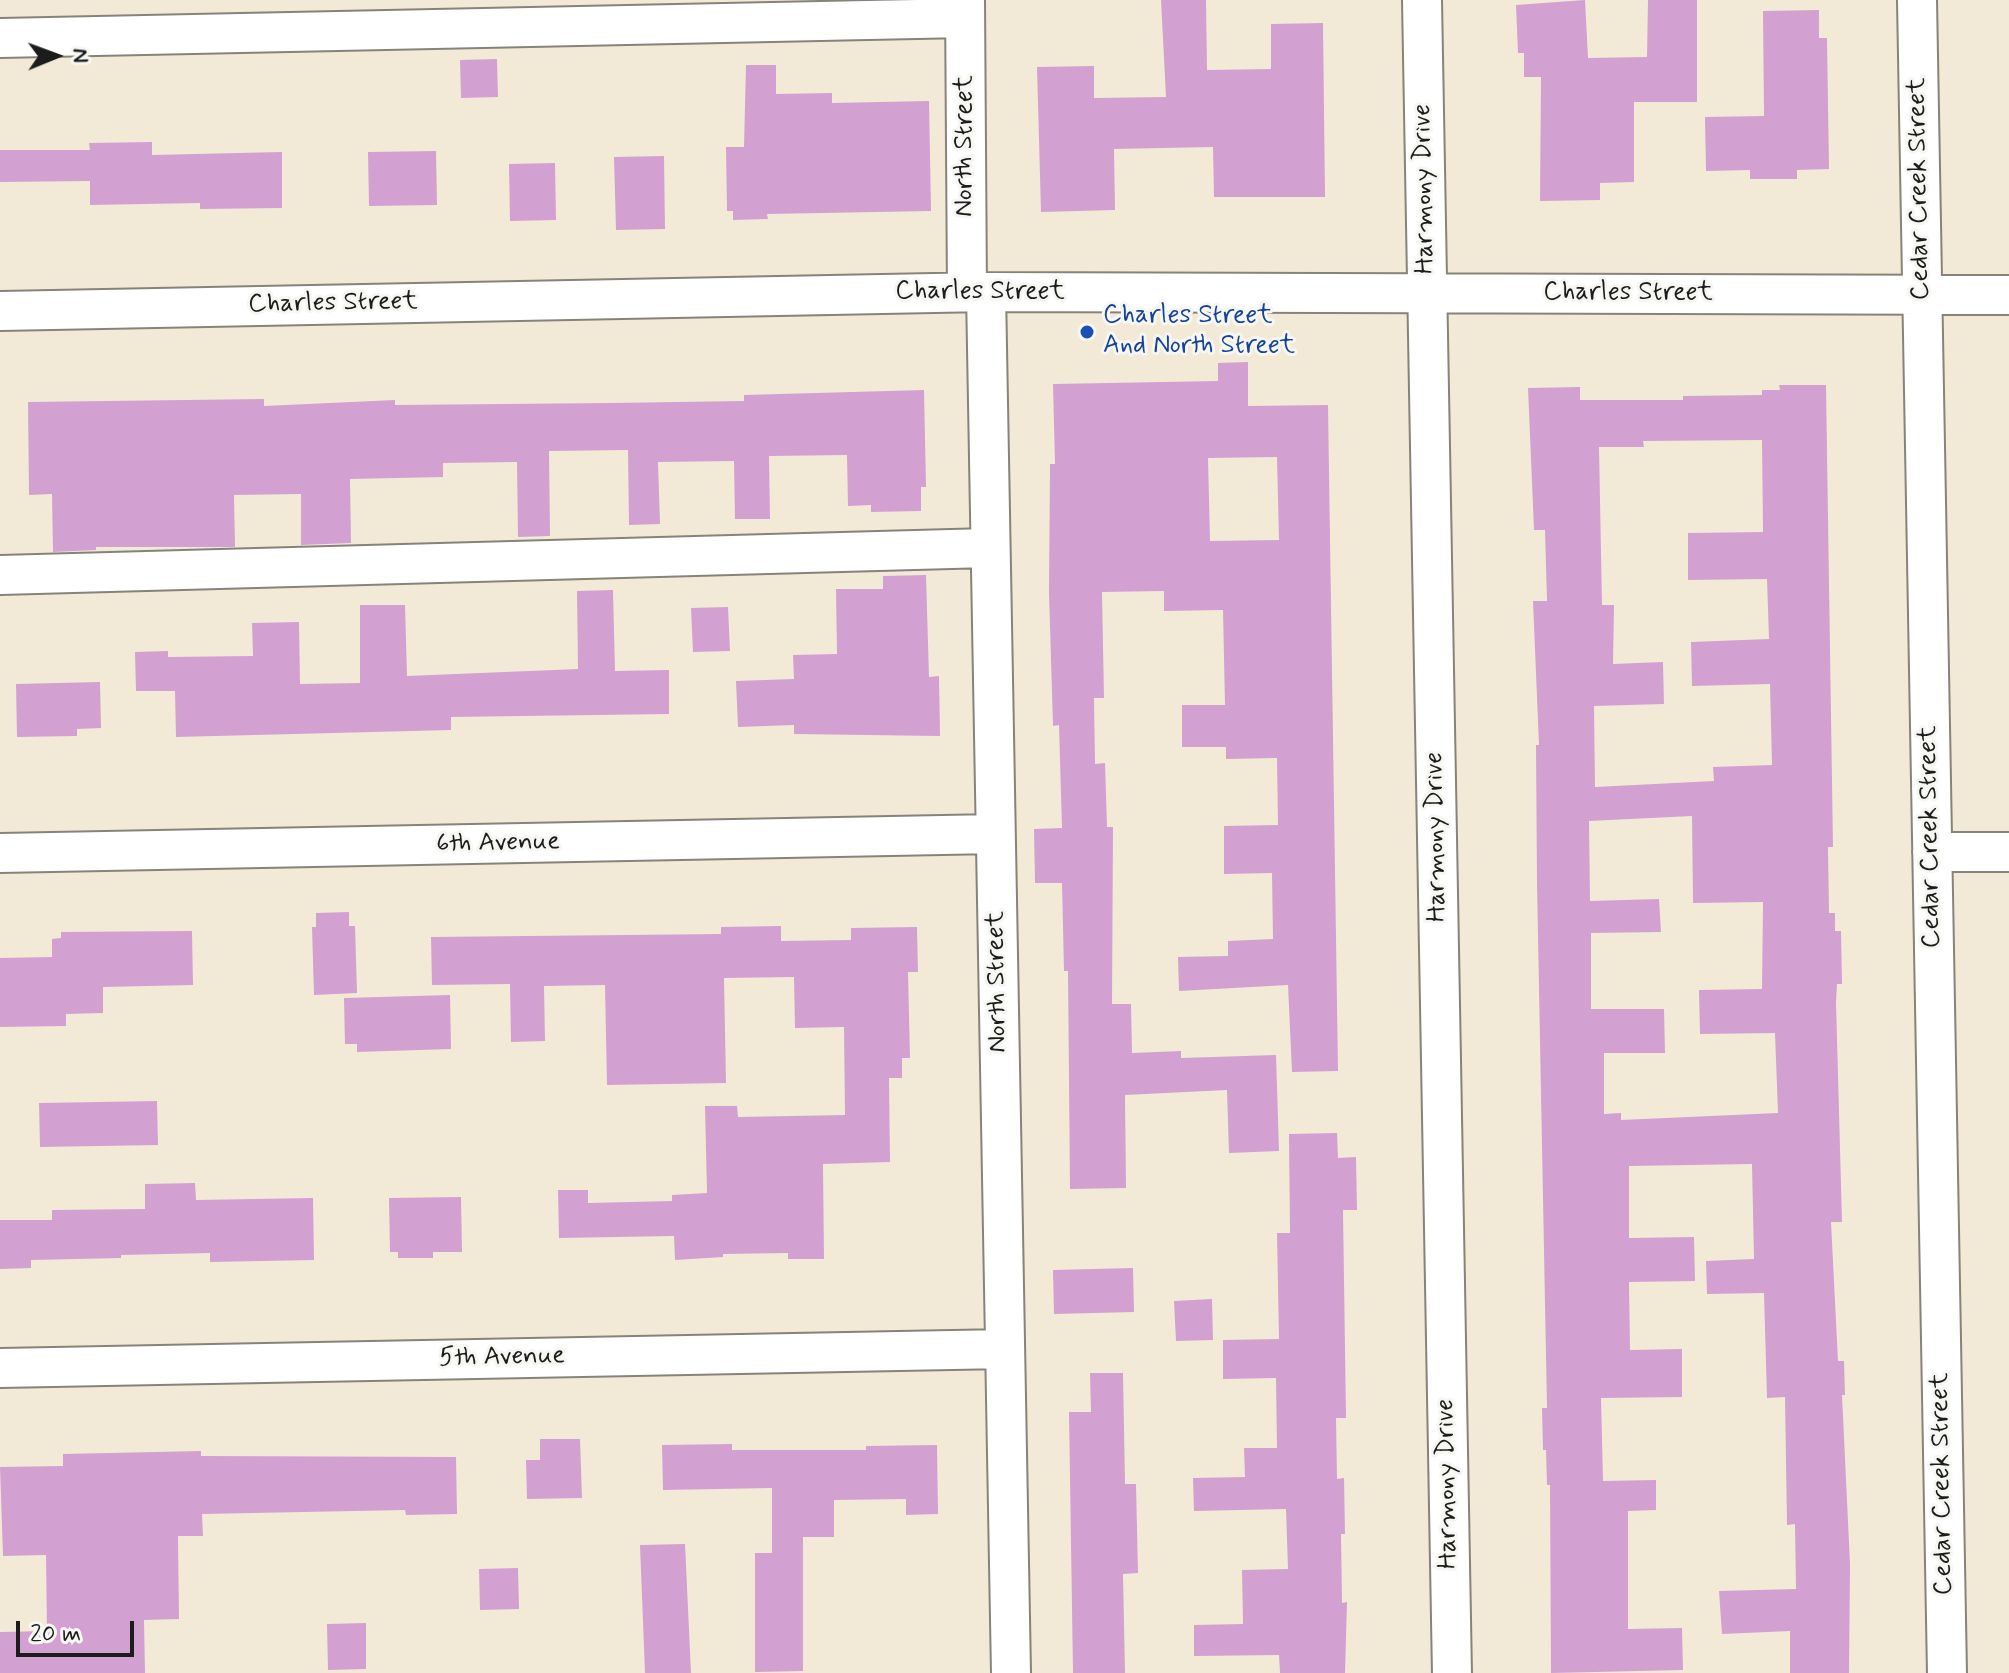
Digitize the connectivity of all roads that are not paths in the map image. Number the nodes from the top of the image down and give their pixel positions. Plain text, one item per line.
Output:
1 (1422, 0) edge
2 (1917, 0) edge
3 (965, 9) edge
4 (0, 38) edge
5 (976, 292) junction
6 (1427, 293) junction
7 (1921, 295) junction
8 (2009, 295) edge
9 (0, 311) edge
10 (988, 548) junction
11 (0, 575) edge
12 (995, 834) junction
13 (1932, 852) junction
14 (2009, 852) edge
15 (0, 853) edge
16 (1005, 1349) junction
17 (0, 1368) edge
18 (1011, 1673) edge
19 (1452, 1673) edge
20 (1947, 1673) edge

1 - 6 street, Harmony Drive
2 - 7 street, Cedar Creek Street
3 - 4 street
3 - 5 street, North Street
5 - 6 street, Charles Street
5 - 9 street, Charles Street
5 - 10 street, North Street
6 - 7 street, Charles Street
6 - 19 street, Harmony Drive
7 - 8 street, Charles Street
7 - 13 street, Cedar Creek Street
10 - 11 street
10 - 12 street, North Street
12 - 15 street, 6th Avenue
12 - 16 street, North Street
13 - 14 street
13 - 20 street, Cedar Creek Street
16 - 17 street, 5th Avenue
16 - 18 street, North Street

